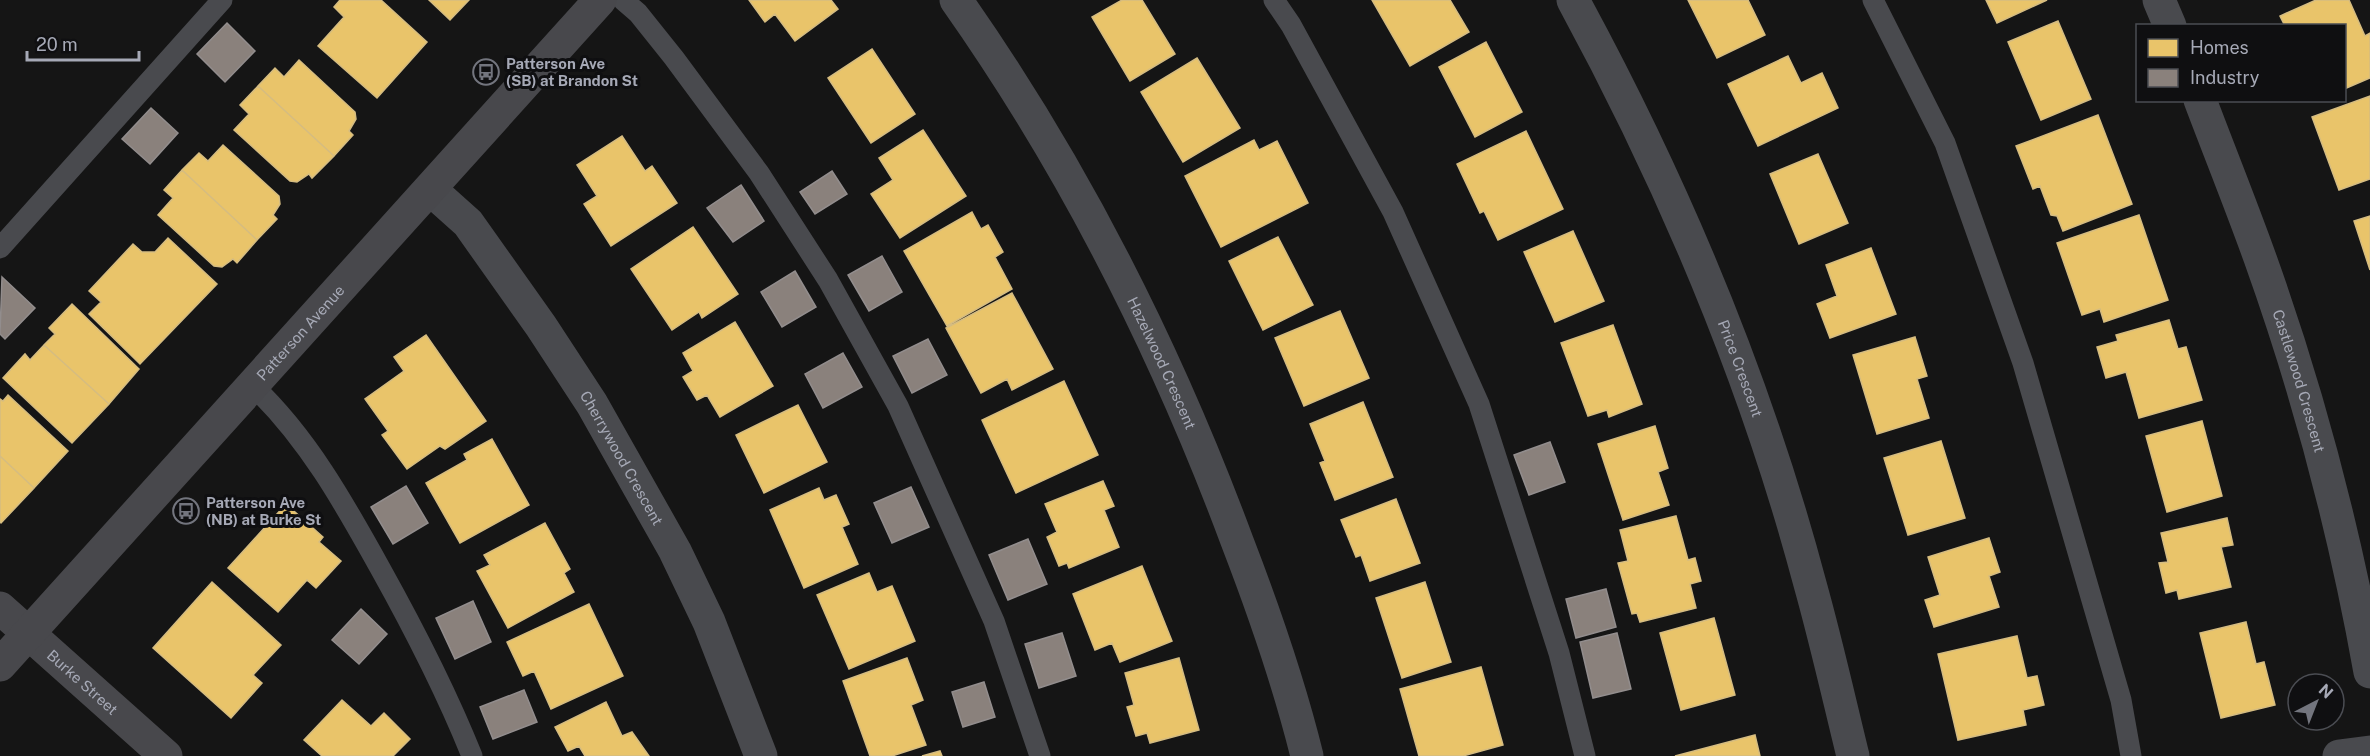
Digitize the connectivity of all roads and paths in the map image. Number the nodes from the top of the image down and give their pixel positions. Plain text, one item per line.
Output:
1 (222, 0) edge
2 (600, 0) edge
3 (623, 0) edge
4 (956, 0) edge
5 (1274, 0) edge
6 (1574, 0) edge
7 (1873, 0) edge
8 (2159, 0) edge
9 (2169, 24) edge
10 (2201, 102) edge
11 (430, 189) junction
12 (0, 248) edge
13 (253, 386) junction
14 (0, 608) edge
15 (28, 633) junction
16 (0, 665) edge
17 (2370, 672) edge
18 (2370, 752) edge
19 (166, 756) edge
20 (472, 756) edge
21 (761, 756) edge
22 (1040, 756) edge
23 (1306, 756) edge
24 (1585, 756) edge
25 (1853, 756) edge
26 (2131, 756) edge
27 (2339, 756) edge

1 - 12 lane
2 - 11 street, Patterson Avenue
3 - 22 lane
4 - 23 street, Hazelwood Crescent
5 - 24 lane
6 - 25 street, Price Crescent
7 - 26 lane
8 - 9 street
10 - 17 street, Castlewood Crescent
11 - 13 street, Patterson Avenue
11 - 21 street, Cherrywood Crescent
13 - 15 street, Patterson Avenue
13 - 20 lane
14 - 15 street, Burke Street
15 - 16 street, Patterson Avenue
15 - 19 street, Burke Street
18 - 27 street

